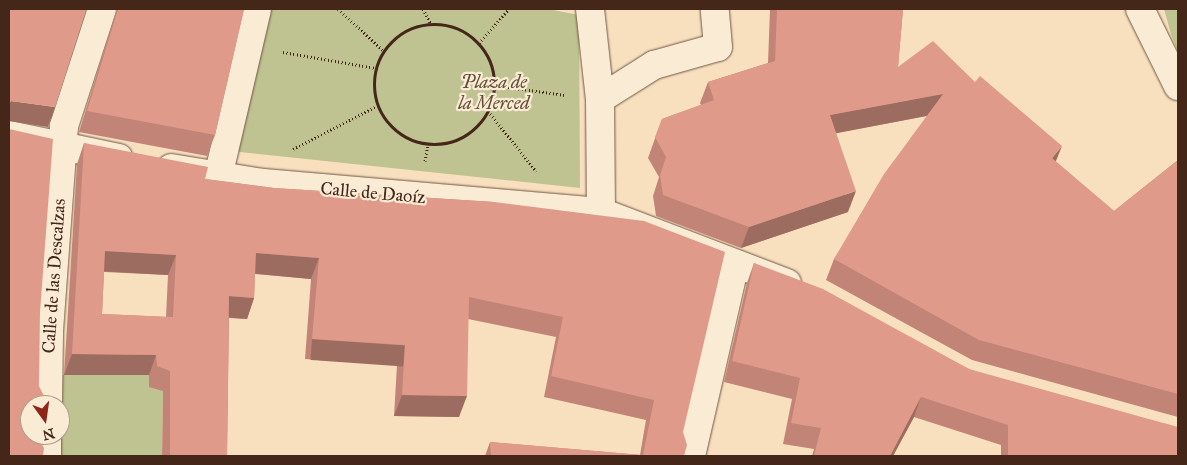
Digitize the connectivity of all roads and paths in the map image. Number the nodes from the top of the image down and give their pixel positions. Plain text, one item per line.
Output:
1 (102, 9) edge
2 (257, 9) edge
3 (338, 9) edge
4 (423, 9) edge
5 (509, 9) edge
6 (590, 9) edge
7 (715, 9) edge
8 (1140, 9) edge
9 (431, 24) junction
10 (478, 43) junction
11 (248, 46) junction
12 (384, 51) junction
13 (376, 68) junction
14 (494, 86) junction
15 (1178, 86) edge
16 (600, 99) junction
17 (377, 106) junction
18 (488, 111) junction
19 (9, 135) edge
20 (63, 147) junction
21 (285, 153) dead end
22 (531, 166) dead end
23 (218, 177) junction
24 (601, 212) junction
25 (735, 264) junction
26 (813, 292) edge
27 (48, 395) edge
28 (691, 456) edge

1 - 20 street, Calle de las Descalzas
2 - 11 street
3 - 12 path
4 - 9 path
5 - 10 path
6 - 16 street
7 - 16 street
8 - 15 street
9 - 10 path
9 - 12 path
10 - 14 path
11 - 13 path
11 - 23 street
12 - 13 path
13 - 17 path
14 - 16 path
14 - 18 path
16 - 24 street
17 - 18 path
17 - 21 path
18 - 22 path
19 - 20 street, Calle de Daoíz
20 - 23 street, Calle de Daoíz
20 - 27 street, Calle de las Descalzas
23 - 24 street, Calle de Daoíz
24 - 25 street, Calle de Daoíz
25 - 26 street, Calle de Daoíz
25 - 28 street

